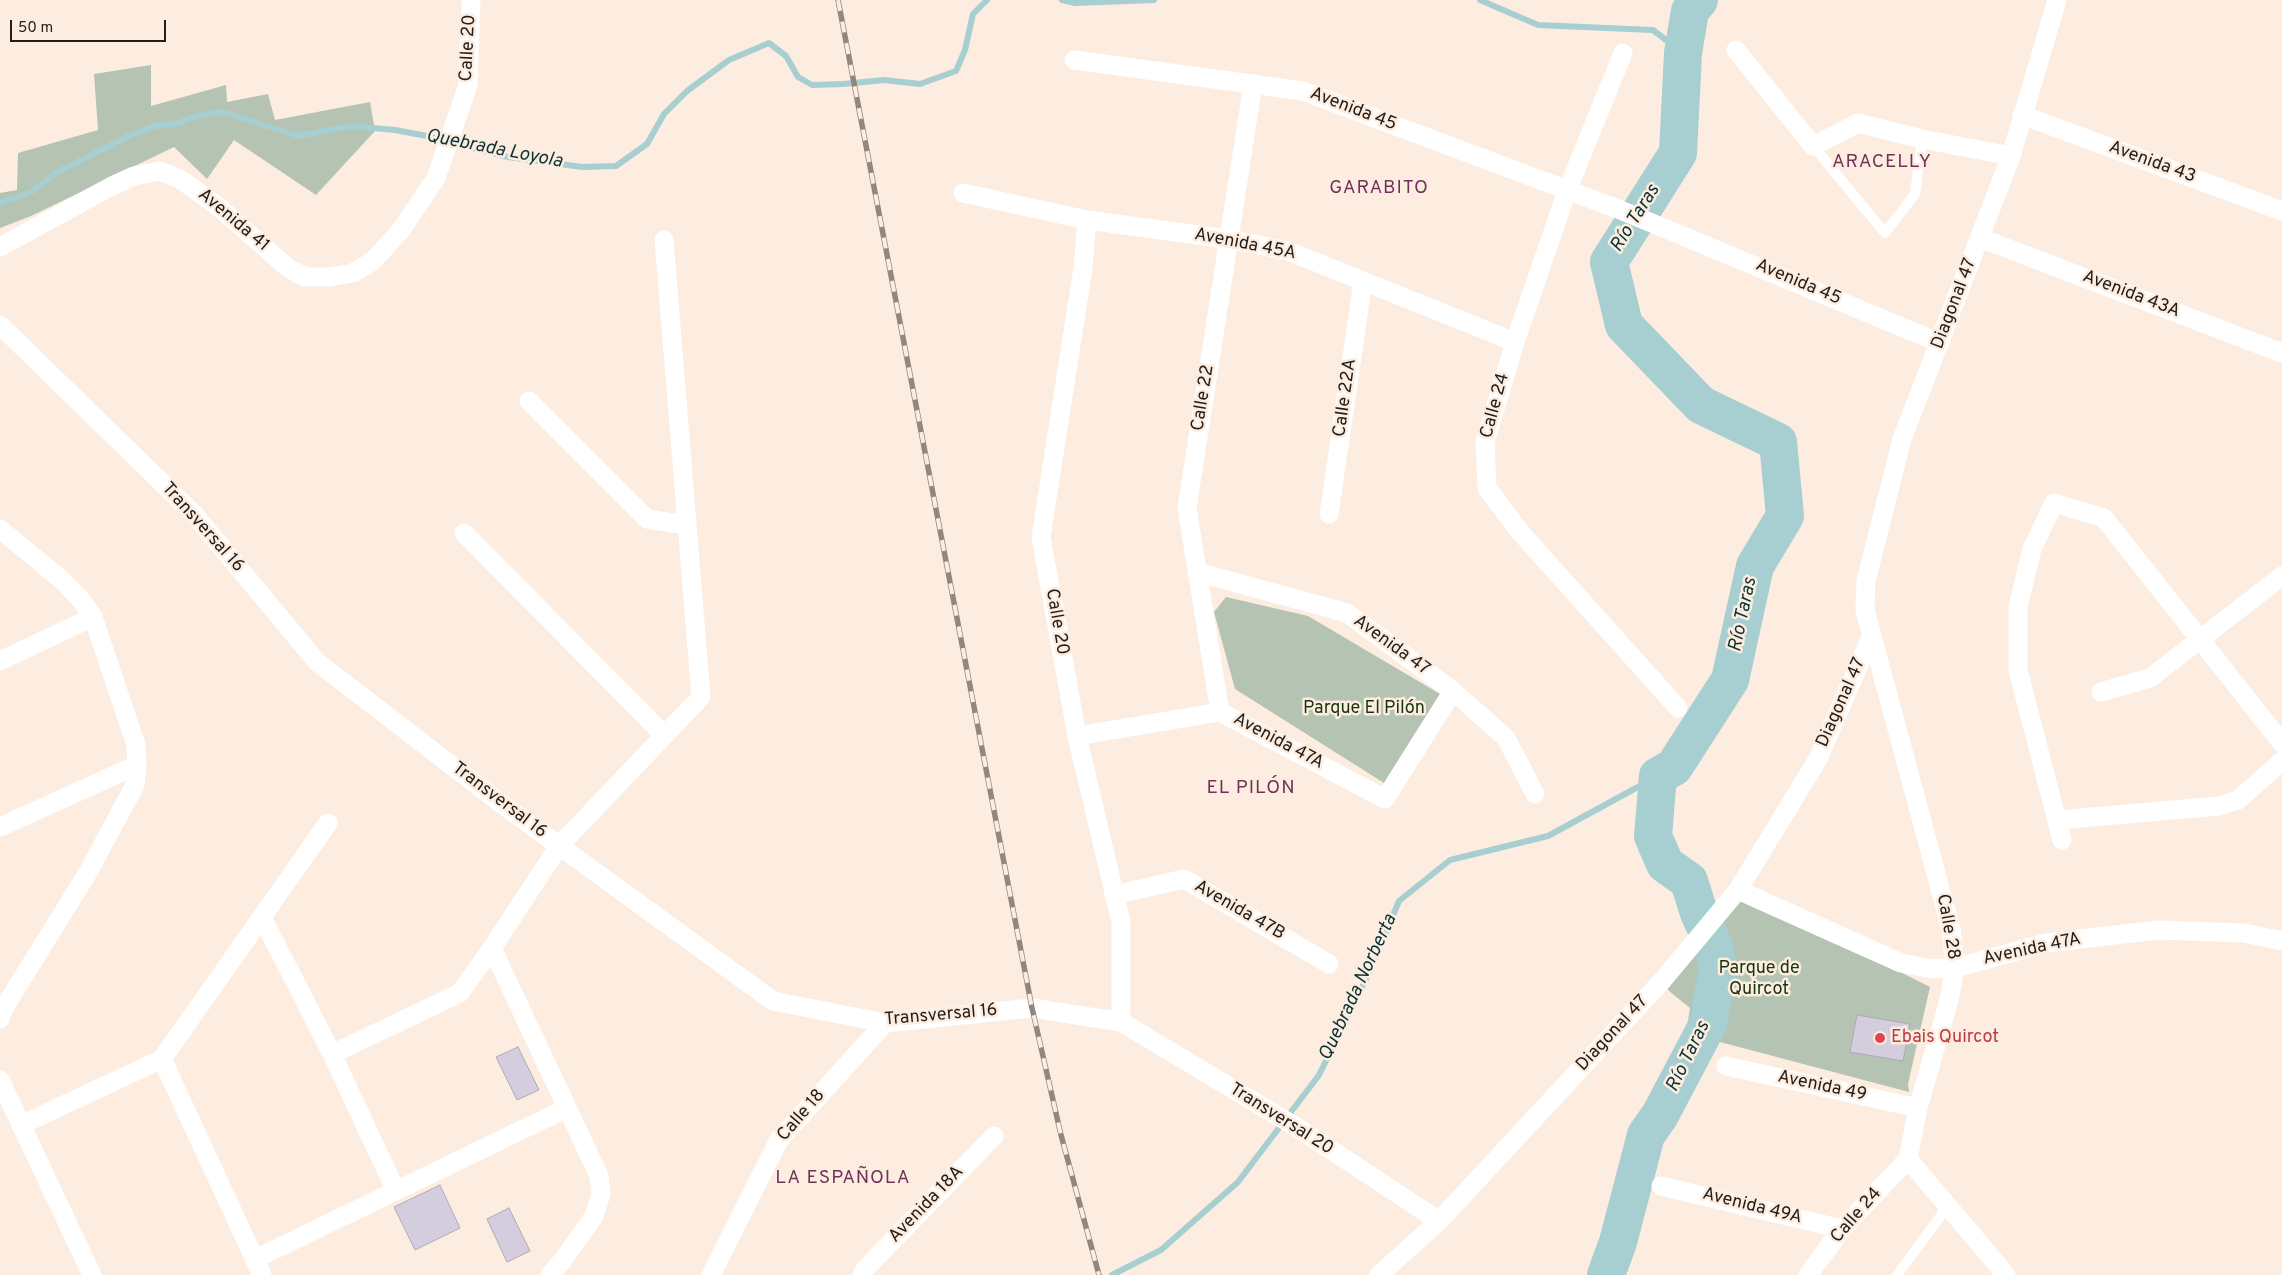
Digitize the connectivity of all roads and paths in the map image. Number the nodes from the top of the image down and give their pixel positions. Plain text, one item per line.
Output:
1 (471, 0) edge
2 (2057, 0) edge
3 (1736, 50) dead end
4 (1623, 53) dead end
5 (1074, 60) dead end
6 (1253, 84) junction
7 (2022, 114) junction
8 (1922, 139) junction
9 (1813, 146) junction
10 (2011, 156) junction
11 (436, 178) joint
12 (1567, 191) junction
13 (963, 193) dead end
14 (2282, 211) edge
15 (1087, 220) junction
16 (1980, 238) junction
17 (1228, 239) junction
18 (664, 240) dead end
19 (0, 247) edge
20 (1363, 281) junction
21 (0, 325) edge
22 (1514, 342) junction
23 (1940, 342) junction
24 (2282, 353) edge
25 (530, 401) dead end
26 (1329, 514) dead end
27 (687, 525) junction
28 (0, 529) edge
29 (464, 533) dead end
30 (1197, 572) junction
31 (2282, 576) edge
32 (93, 617) junction
33 (1871, 637) junction
34 (2201, 640) junction
35 (0, 661) edge
36 (1453, 691) junction
37 (2101, 692) dead end
38 (1678, 708) dead end
39 (1220, 712) junction
40 (664, 735) junction
41 (1076, 736) junction
42 (2282, 743) edge
43 (2282, 761) edge
44 (137, 765) junction
45 (1535, 794) dead end
46 (2057, 820) junction
47 (328, 823) dead end
48 (0, 827) edge
49 (2062, 840) dead end
50 (559, 846) junction
51 (1738, 890) junction
52 (1114, 895) junction
53 (262, 917) junction
54 (2282, 941) edge
55 (492, 948) junction
56 (1329, 964) dead end
57 (1955, 968) junction
58 (0, 1020) edge
59 (1121, 1022) junction
60 (885, 1023) junction
61 (332, 1054) junction
62 (162, 1059) junction
63 (1726, 1066) dead end
64 (0, 1080) edge
65 (567, 1108) junction
66 (1918, 1108) junction
67 (21, 1126) junction
68 (994, 1136) dead end
69 (1908, 1159) junction
70 (1662, 1186) dead end
71 (396, 1191) junction
72 (1948, 1206) junction
73 (1439, 1220) junction
74 (1842, 1229) junction
75 (258, 1267) edge
76 (92, 1275) edge
77 (550, 1275) edge
78 (711, 1275) edge
79 (862, 1275) edge
80 (1379, 1275) edge
81 (1808, 1275) edge
82 (1898, 1275) edge
83 (2006, 1275) edge

1 - 11 street, Calle 20
2 - 7 street, Diagonal 47
3 - 9 street
4 - 12 street, Calle 24
5 - 6 street, Avenida 45
6 - 12 street, Avenida 45
6 - 17 street, Calle 22
7 - 10 street, Diagonal 47
7 - 14 street, Avenida 43
8 - 9 street
8 - 9 lane
8 - 10 street
10 - 16 street, Diagonal 47
11 - 19 street, Avenida 41
12 - 22 street, Calle 24
12 - 23 street, Avenida 45
13 - 15 street, Avenida 45A
15 - 17 street, Avenida 45A
15 - 41 street, Calle 20
16 - 23 street, Diagonal 47
16 - 24 street, Avenida 43A
17 - 20 street, Avenida 45A
17 - 30 street, Calle 22
18 - 27 street
20 - 22 street, Avenida 45A
20 - 26 street, Calle 22A
21 - 50 street, Transversal 16
22 - 38 street, Calle 24
23 - 33 street, Diagonal 47
25 - 27 street
27 - 40 street
28 - 32 street
29 - 40 street
30 - 36 street, Avenida 47
30 - 39 street, Calle 22
31 - 34 street
32 - 35 street
32 - 44 street
33 - 51 street, Diagonal 47
33 - 57 street, Calle 28
34 - 37 street
34 - 42 street
34 - 46 street
36 - 39 street, Avenida 47A
36 - 45 street, Avenida 47
39 - 41 street, Avenida 47A
40 - 50 street
41 - 52 street, Calle 20
43 - 46 street
44 - 48 street
44 - 58 street
46 - 49 street
47 - 53 street
50 - 55 street
50 - 60 street, Transversal 16
51 - 57 street, Avenida 47A
51 - 73 street, Diagonal 47
52 - 56 street, Avenida 47B
52 - 59 street, Calle 20
53 - 61 street
53 - 62 street
54 - 57 street, Avenida 47A
55 - 61 street
55 - 65 street
57 - 66 street, Calle 28
59 - 60 street, Transversal 16
59 - 73 street, Transversal 20
60 - 78 street, Calle 18
61 - 71 street
62 - 67 street
62 - 75 street
63 - 66 street, Avenida 49
64 - 67 street
65 - 71 street
65 - 77 street
66 - 69 street, Calle 28
67 - 76 street
68 - 79 street, Avenida 18A
69 - 72 street
69 - 74 street, Calle 24
70 - 74 street, Avenida 49A
71 - 75 street
72 - 82 lane
72 - 83 street
73 - 80 street, Diagonal 47
74 - 81 street, Calle 24

